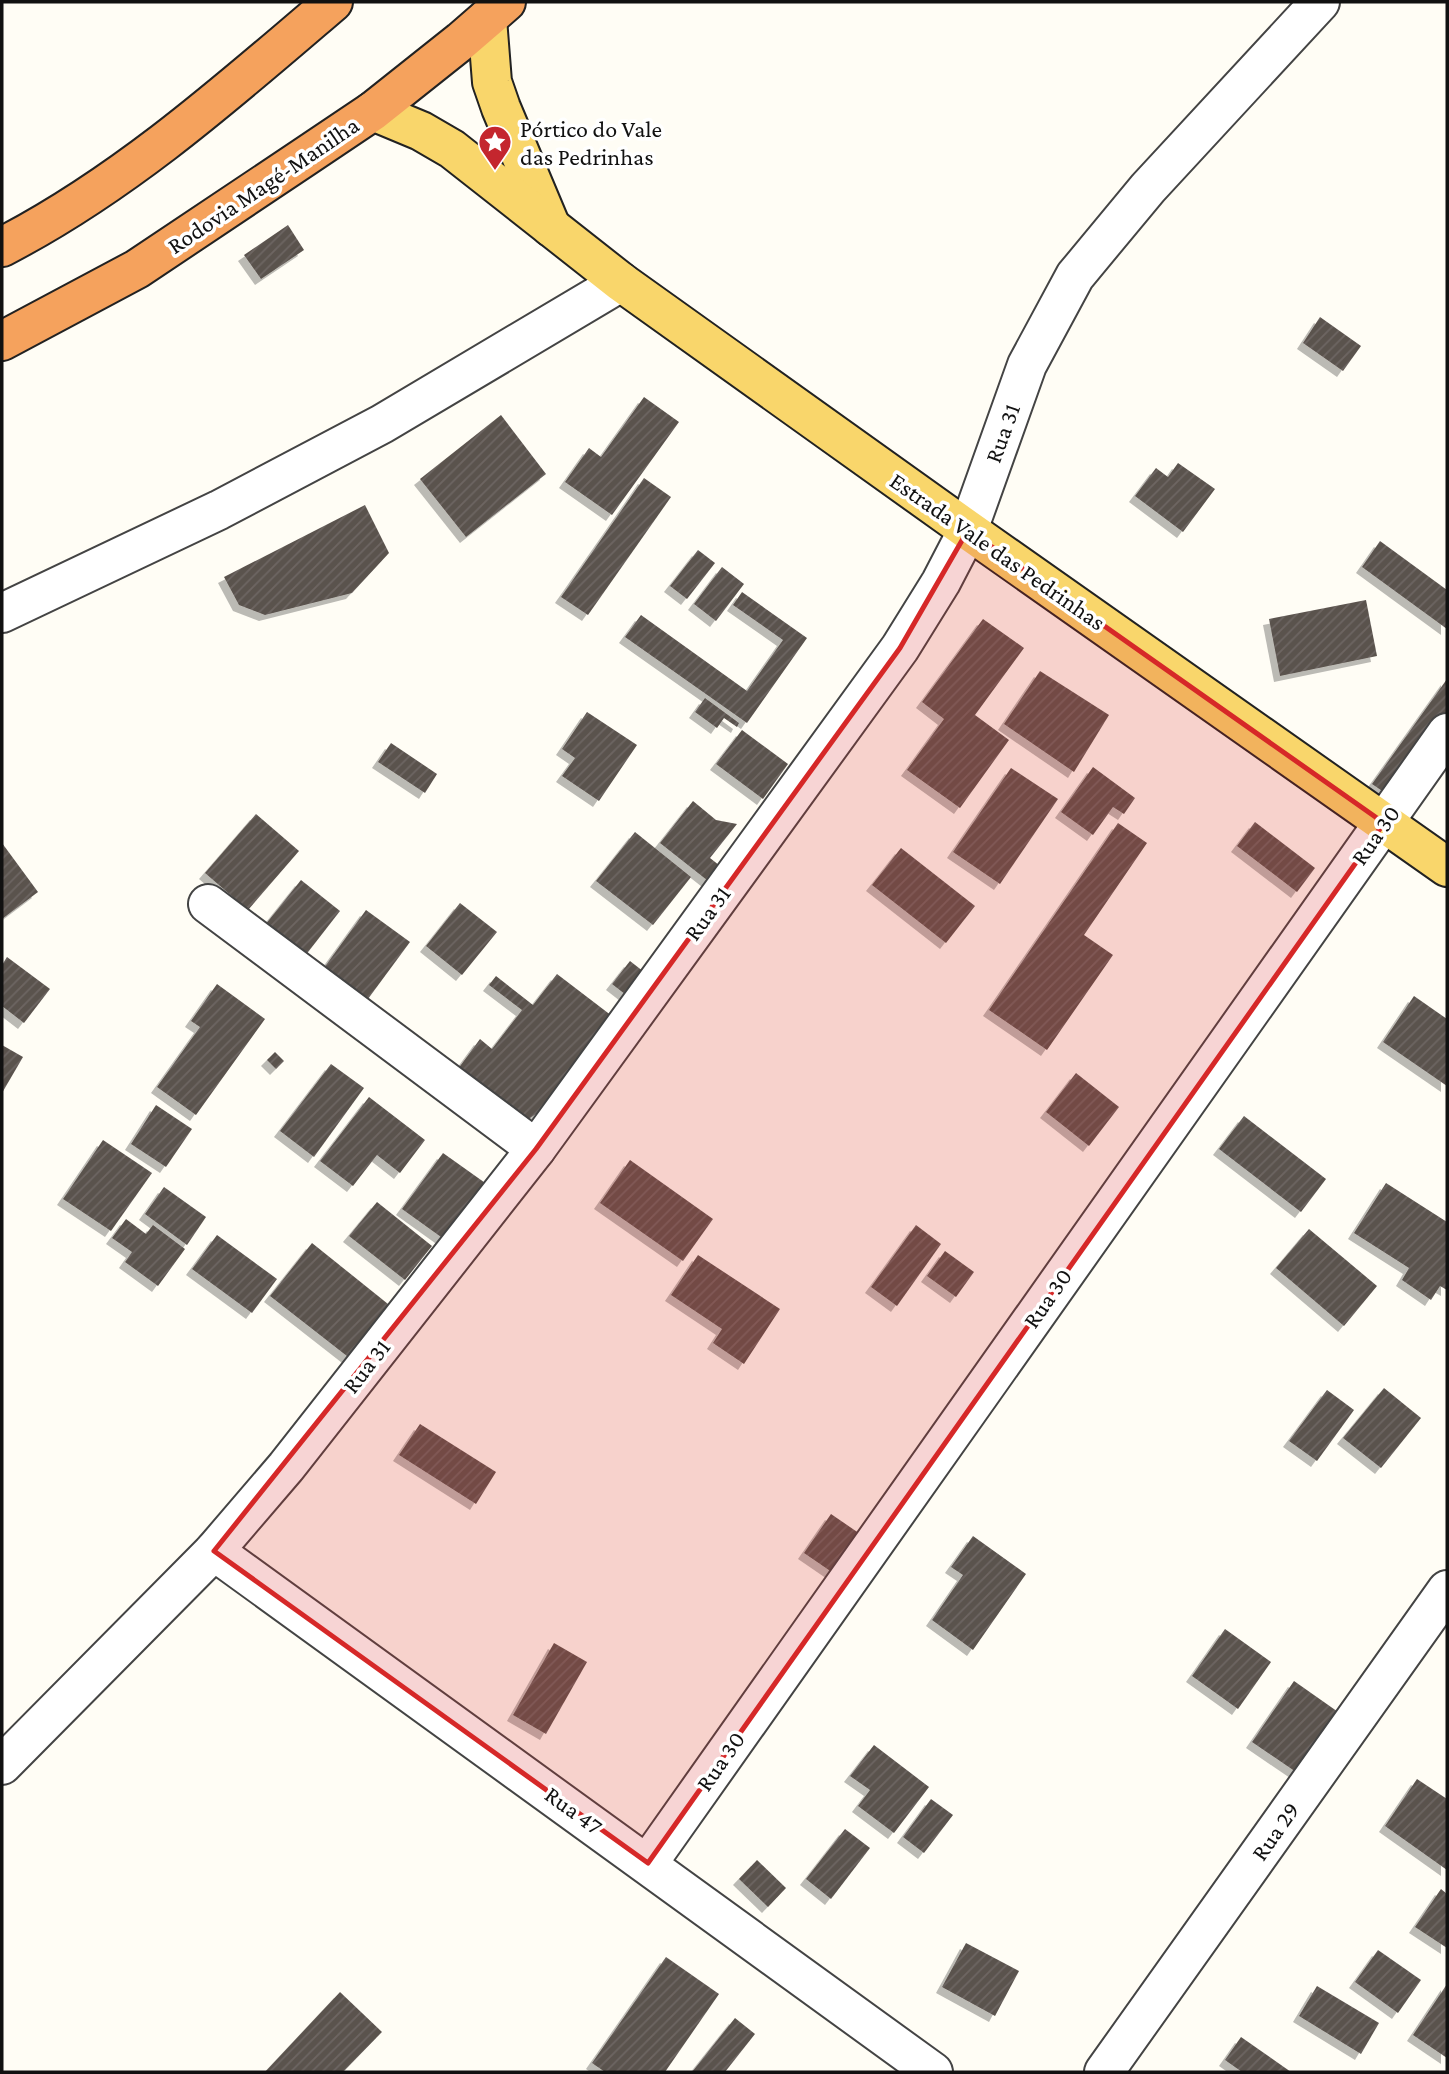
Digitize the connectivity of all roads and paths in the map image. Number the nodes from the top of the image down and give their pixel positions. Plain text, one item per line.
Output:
1 (333, 2) edge
2 (1320, 2) edge
3 (497, 11) edge
4 (373, 111) junction
5 (551, 229) junction
6 (2, 247) edge
7 (621, 282) junction
8 (2, 341) edge
9 (968, 530) junction
10 (2, 613) edge
11 (1447, 733) edge
12 (1384, 822) junction
13 (1447, 867) edge
14 (208, 904) dead end
15 (536, 1149) junction
16 (214, 1551) junction
17 (1447, 1590) edge
18 (2, 1765) edge
19 (648, 1863) junction
20 (933, 2072) edge
21 (1104, 2072) edge

1 - 6 highway
2 - 9 street, Rua 31
3 - 4 highway, Rodovia Magé-Manilha
3 - 5 main road
4 - 5 main road, Estrada Vale das Pedrinhas
4 - 8 highway, Rodovia Magé-Manilha
5 - 7 main road, Estrada Vale das Pedrinhas
7 - 9 main road, Estrada Vale das Pedrinhas
7 - 10 street
9 - 12 main road, Estrada Vale das Pedrinhas
9 - 15 street, Rua 31
11 - 12 street, Rua 30
12 - 13 main road, Estrada Vale das Pedrinhas
12 - 19 street, Rua 30
14 - 15 street
15 - 16 street, Rua 31
16 - 18 street, Rua 31
16 - 19 street, Rua 47
17 - 21 street, Rua 29
19 - 20 street, Rua 47

